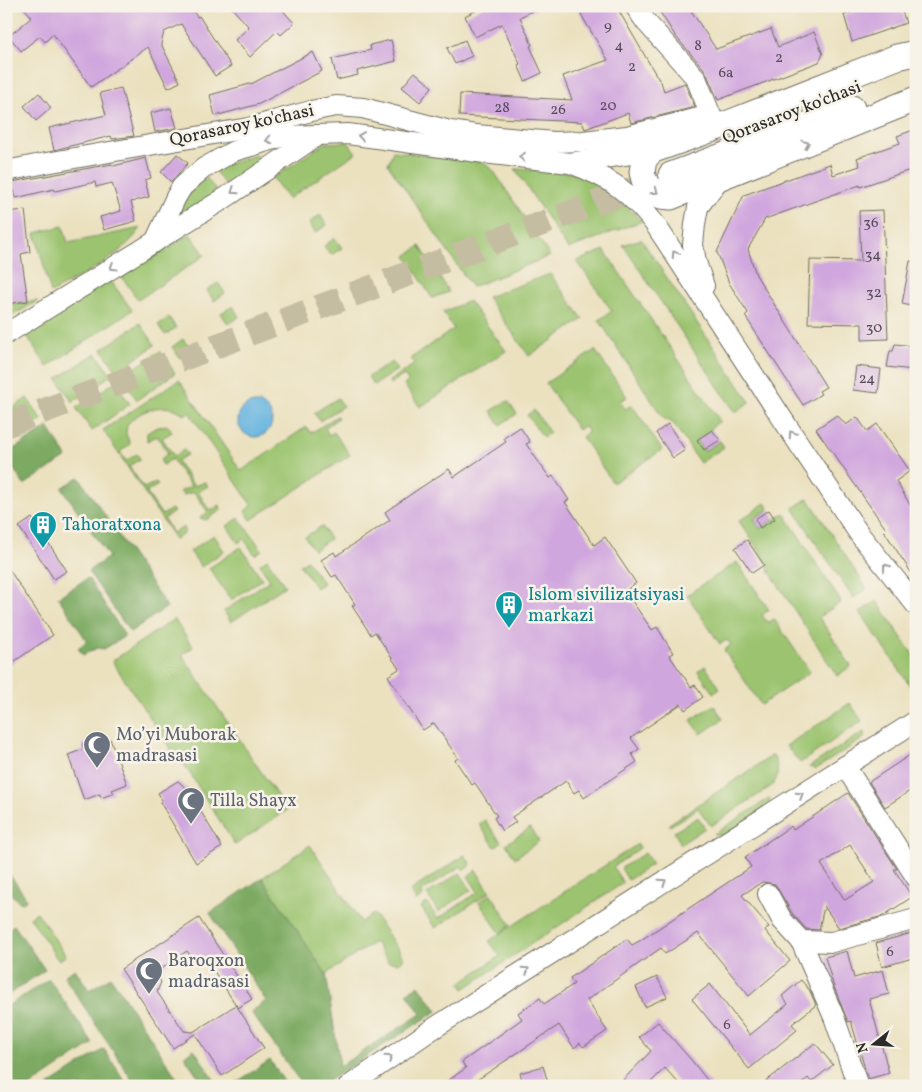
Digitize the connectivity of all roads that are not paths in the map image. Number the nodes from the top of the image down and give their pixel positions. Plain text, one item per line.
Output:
1 (635, 6) edge
2 (916, 53) edge
3 (916, 66) edge
4 (916, 84) edge
5 (916, 99) edge
6 (713, 121) junction
7 (318, 134) junction
8 (664, 162) junction
9 (570, 163) junction
10 (6, 171) edge
11 (720, 178) junction
12 (154, 242) junction
13 (712, 309) junction
14 (6, 334) edge
15 (915, 604) edge
16 (916, 721) edge
17 (845, 766) junction
18 (916, 877) edge
19 (768, 894) dead end
20 (916, 919) edge
21 (801, 941) junction
22 (349, 1086) edge
23 (858, 1086) edge

1 - 6 street
2 - 6 main road
3 - 8 main road, Qorasaroy ko'chasi
4 - 8 main road, Qorasaroy ko'chasi
11 -> 5 main road
6 - 8 main road
6 - 10 street, Qorasaroy ko'chasi
9 -> 7 street
7 -> 12 street
7 -> 12 street
8 - 9 street
8 -> 11 main road
13 -> 9 street
11 - 13 street
12 -> 14 street
15 -> 13 street
16 - 17 street
17 - 18 street
22 -> 17 street
19 - 21 street
20 - 21 street
21 - 23 street

